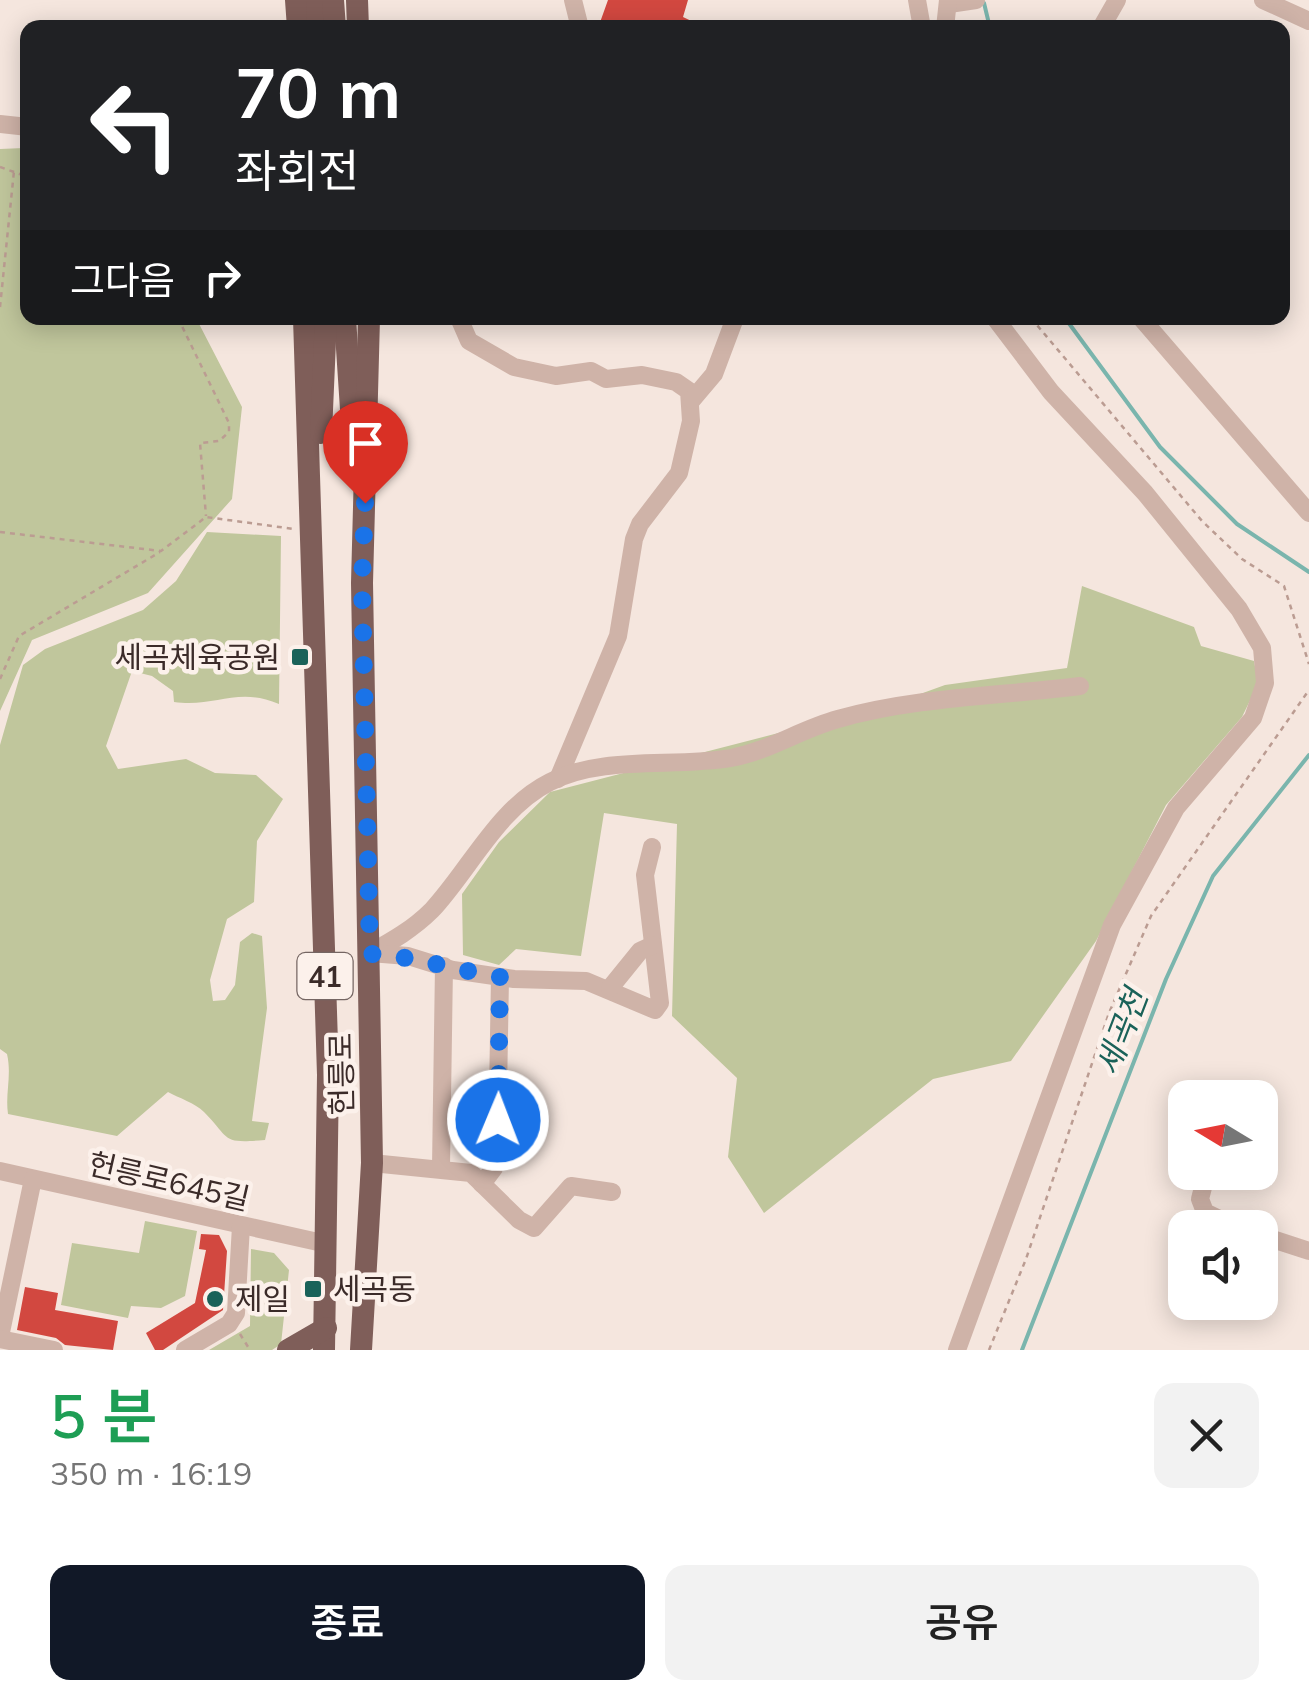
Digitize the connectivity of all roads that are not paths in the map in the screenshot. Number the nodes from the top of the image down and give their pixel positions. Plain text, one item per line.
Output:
1 (976, 0) edge
2 (1263, 0) edge
3 (951, 2) edge
4 (1309, 20) edge
5 (308, 325) edge
6 (308, 325) edge
7 (345, 325) edge
8 (369, 325) edge
9 (463, 325) edge
10 (732, 325) edge
11 (1000, 325) edge
12 (1147, 325) edge
13 (692, 400) junction
14 (1309, 513) edge
15 (362, 583) junction
16 (314, 601) junction
17 (1080, 686) dead end
18 (558, 779) junction
19 (652, 848) dead end
20 (653, 945) junction
21 (370, 954) junction
22 (444, 966) junction
23 (500, 977) junction
24 (610, 988) junction
25 (372, 1163) junction
26 (442, 1167) junction
27 (0, 1172) edge
28 (33, 1178) junction
29 (482, 1184) junction
30 (612, 1192) dead end
31 (241, 1226) junction
32 (1278, 1241) edge
33 (327, 1244) junction
34 (1309, 1252) edge
35 (0, 1338) edge
36 (325, 1339) edge
37 (362, 1349) edge
38 (54, 1350) edge
39 (185, 1350) edge
40 (288, 1350) edge
41 (957, 1350) edge

1 - 3 street
2 - 4 street
5 - 16 main road, 헌릉로 / 41
6 - 16 main road
7 - 15 main road
8 - 15 main road, 헌릉로 / 41
9 - 13 street
10 - 13 street
11 - 41 street
12 - 14 street
13 - 18 street
15 - 21 main road, 헌릉로 / 41
16 - 33 main road, 헌릉로 / 41
17 - 18 street
18 - 21 street
19 - 20 street
20 - 24 street
20 - 24 street
21 - 22 street
21 - 25 main road, 헌릉로 / 41
22 - 23 street
22 - 26 street
23 - 24 street
23 - 29 street
25 - 26 street
25 - 37 main road, 헌릉로 / 41
26 - 29 street
27 - 28 street, 헌릉로645길
28 - 31 street, 헌릉로645길
28 - 35 street
29 - 30 street
31 - 33 street, 헌릉로645길
31 - 39 street
32 - 34 street
33 - 36 main road, 헌릉로 / 41
35 - 38 street
36 - 40 main road

